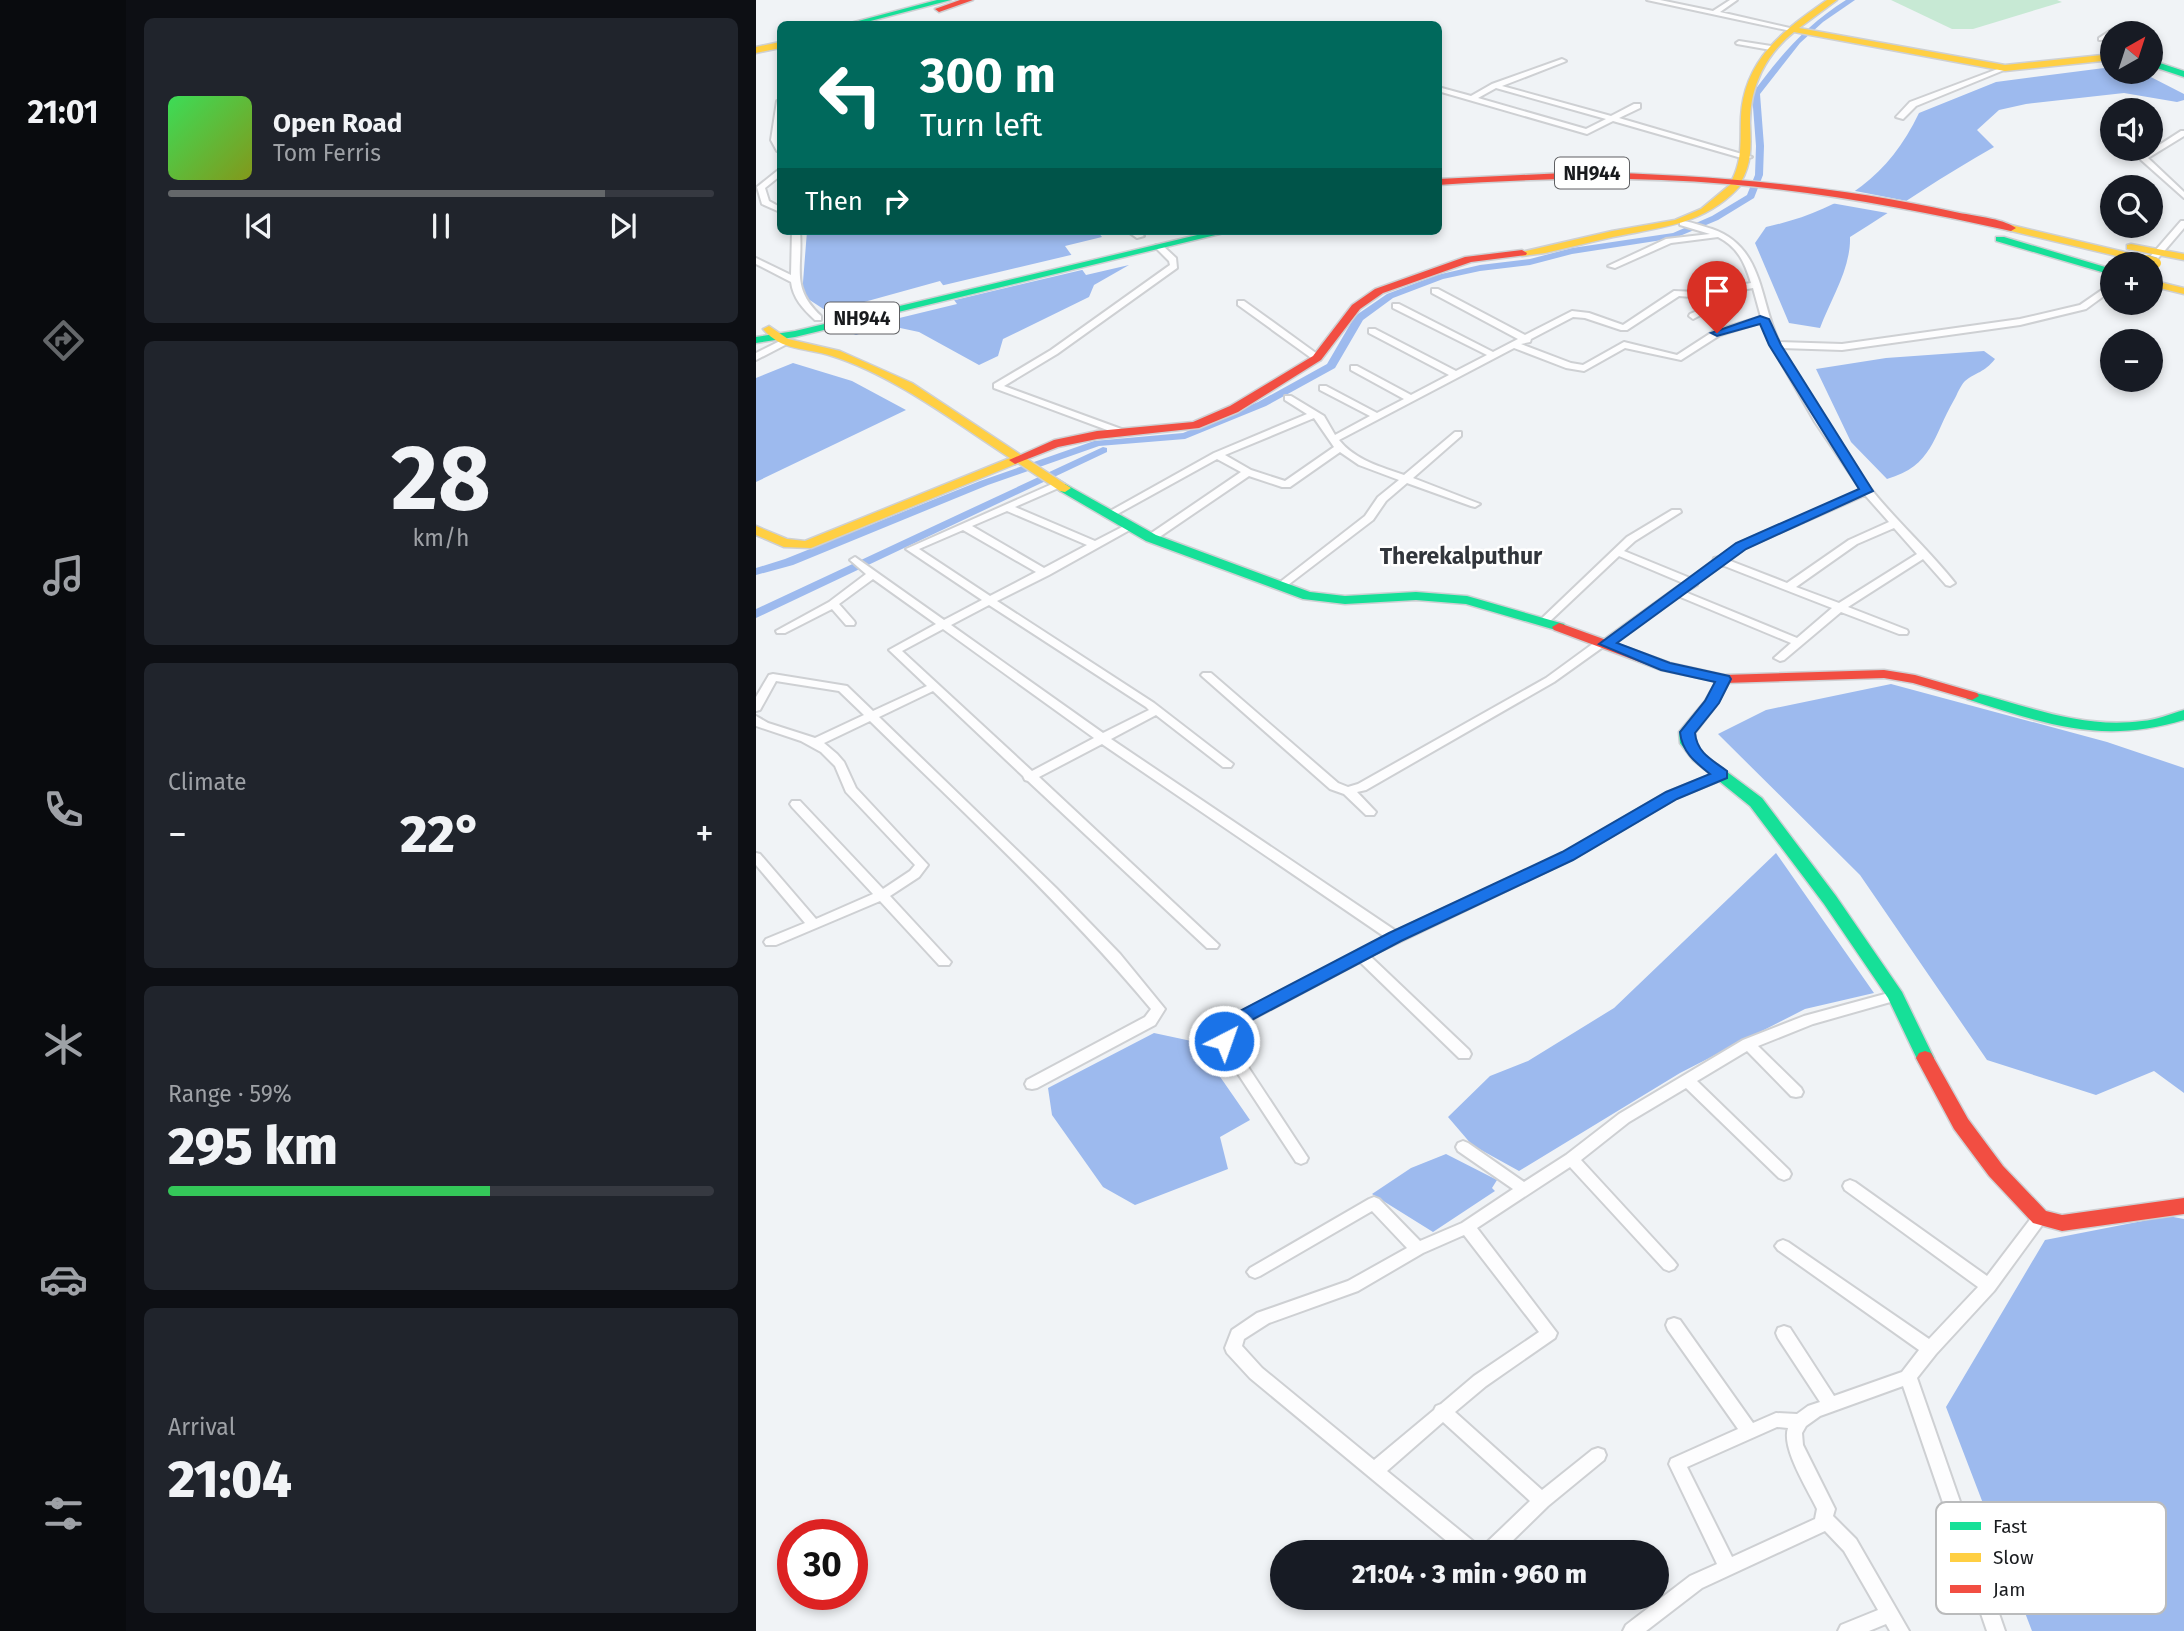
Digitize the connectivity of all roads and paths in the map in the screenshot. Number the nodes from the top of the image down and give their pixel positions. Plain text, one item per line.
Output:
1 (947, 0) edge
2 (969, 0) edge
3 (1650, 0) edge
4 (1734, 0) edge
5 (1833, 0) edge
6 (1661, 1) edge
7 (1714, 13) junction
8 (863, 21) edge
9 (889, 21) edge
10 (1800, 31) junction
11 (777, 40) edge
12 (1739, 43) dead end
13 (756, 44) edge
14 (777, 46) edge
15 (1770, 48) junction
16 (756, 50) edge
17 (2100, 58) edge
18 (1562, 61) dead end
19 (2163, 67) edge
20 (2005, 68) junction
21 (2184, 74) edge
22 (1495, 86) junction
23 (1442, 90) edge
24 (1472, 98) junction
25 (1637, 106) dead end
26 (1615, 117) junction
27 (1900, 117) dead end
28 (777, 125) edge
29 (2184, 133) edge
30 (777, 144) edge
31 (1748, 157) junction
32 (777, 175) edge
33 (1442, 182) edge
34 (1741, 183) junction
35 (1442, 190) edge
36 (2184, 197) edge
37 (777, 208) edge
38 (1934, 215) junction
39 (1951, 223) junction
40 (2184, 223) edge
41 (1687, 224) junction
42 (1707, 231) joint
43 (796, 235) edge
44 (1177, 235) edge
45 (1210, 235) edge
46 (1718, 236) junction
47 (1159, 247) junction
48 (2110, 252) edge
49 (2160, 252) edge
50 (2184, 257) edge
51 (2100, 258) edge
52 (1086, 260) junction
53 (2163, 260) edge
54 (756, 261) edge
55 (2163, 264) edge
56 (1612, 266) dead end
57 (2100, 268) edge
58 (2163, 268) edge
59 (2184, 269) edge
60 (2184, 278) edge
61 (795, 280) junction
62 (1755, 285) junction
63 (2163, 285) edge
64 (1435, 291) dead end
65 (2184, 291) edge
66 (944, 294) junction
67 (1693, 295) junction
68 (2100, 295) edge
69 (1241, 303) dead end
70 (1396, 306) dead end
71 (1693, 316) dead end
72 (818, 318) junction
73 (1764, 319) junction
74 (1372, 331) dead end
75 (768, 336) edge
76 (1527, 340) junction
77 (1775, 345) junction
78 (756, 346) edge
79 (1517, 346) junction
80 (1491, 354) junction
81 (756, 357) edge
82 (1317, 358) junction
83 (1354, 368) dead end
84 (1455, 374) junction
85 (1323, 388) dead end
86 (1288, 398) dead end
87 (1411, 399) junction
88 (1315, 414) junction
89 (1378, 417) junction
90 (1121, 432) junction
91 (1458, 434) dead end
92 (1337, 444) junction
93 (1217, 454) junction
94 (1020, 460) junction
95 (1248, 472) junction
96 (1404, 479) junction
97 (1056, 482) junction
98 (1867, 491) junction
99 (1475, 504) dead end
100 (1007, 507) junction
101 (1676, 512) dead end
102 (1108, 515) junction
103 (1896, 523) junction
104 (964, 526) junction
105 (1130, 527) junction
106 (756, 530) edge
107 (1151, 538) junction
108 (1095, 545) junction
109 (1617, 551) junction
110 (1924, 554) junction
111 (855, 560) dead end
112 (1718, 560) junction
113 (1045, 573) junction
114 (873, 574) junction
115 (1693, 583) junction
116 (1950, 583) dead end
117 (1280, 586) junction
118 (1788, 587) junction
119 (1677, 592) junction
120 (993, 600) junction
121 (832, 604) junction
122 (1840, 607) junction
123 (1544, 621) junction
124 (850, 623) dead end
125 (943, 625) junction
126 (781, 631) dead end
127 (1903, 632) dead end
128 (1797, 642) junction
129 (1604, 643) junction
130 (1780, 658) dead end
131 (1206, 676) dead end
132 (1724, 679) junction
133 (933, 687) junction
134 (756, 707) edge
135 (1157, 710) junction
136 (872, 715) junction
137 (2184, 715) edge
138 (756, 720) edge
139 (1103, 739) junction
140 (818, 741) junction
141 (1227, 764) dead end
142 (1722, 775) junction
143 (1029, 777) junction
144 (1349, 791) junction
145 (796, 804) dead end
146 (1370, 812) dead end
147 (756, 857) edge
148 (883, 895) junction
149 (813, 924) junction
150 (1395, 937) junction
151 (771, 942) dead end
152 (1212, 945) dead end
153 (1362, 956) junction
154 (944, 962) dead end
155 (1896, 996) junction
156 (1748, 1044) junction
157 (1464, 1054) dead end
158 (1687, 1080) junction
159 (1032, 1083) dead end
160 (1797, 1092) dead end
161 (1463, 1147) dead end
162 (1301, 1158) dead end
163 (1571, 1159) junction
164 (1784, 1174) dead end
165 (1850, 1186) dead end
166 (1525, 1190) junction
167 (2184, 1206) edge
168 (2040, 1217) junction
169 (1467, 1227) junction
170 (1783, 1245) dead end
171 (1418, 1249) junction
172 (1669, 1265) dead end
173 (1255, 1272) dead end
174 (1989, 1286) junction
175 (1674, 1325) dead end
176 (1784, 1333) dead end
177 (1930, 1349) junction
178 (1908, 1377) junction
179 (1830, 1405) junction
180 (1442, 1411) junction
181 (1800, 1421) junction
182 (1750, 1432) junction
183 (1598, 1455) dead end
184 (1374, 1471) junction
185 (1542, 1502) junction
186 (1951, 1502) edge
187 (1825, 1519) junction
188 (1458, 1540) edge
189 (1502, 1540) edge
190 (1727, 1566) junction
191 (1891, 1614) junction
192 (1990, 1614) edge
193 (1632, 1631) edge
194 (1847, 1631) edge
195 (1900, 1631) edge
196 (1996, 1631) edge

1 - 8 main road
2 - 9 main road
3 - 6 street
4 - 7 street
5 - 10 main road
6 - 7 street
7 - 10 street
10 - 15 main road
10 - 20 main road
11 - 13 main road
12 - 15 street
14 - 16 main road
15 - 31 main road
17 - 20 main road
18 - 22 street
19 - 21 main road
20 - 27 street
22 - 24 street
22 - 26 street
23 - 24 street
24 - 26 street
25 - 26 street
26 - 31 street
28 - 30 street
29 - 36 street
31 - 34 main road
32 - 37 street
33 - 34 main road, NH944 / NH944
34 - 35 main road, NH944 / NH944
34 - 38 main road, NH944 / NH944
34 - 41 main road
38 - 39 main road, NH944 / NH944
38 - 48 main road, NH944 / NH944
39 - 51 main road, NH944 / NH944
39 - 57 main road
40 - 49 street
41 - 42 street
41 - 82 main road
42 - 46 street
43 - 61 street
44 - 52 main road, NH944 / NH944
45 - 47 main road, NH944 / NH944
46 - 56 street
46 - 62 street
47 - 52 main road, NH944 / NH944
47 - 90 street
50 - 53 main road
52 - 66 main road, NH944 / NH944
54 - 61 street
55 - 59 main road, NH944 / NH944
58 - 60 main road, NH944 / NH944
61 - 72 street
62 - 67 street
62 - 73 street
63 - 65 main road
64 - 76 street
66 - 72 main road, NH944 / NH944
66 - 75 main road, NH944 / NH944
67 - 71 street
67 - 76 street
68 - 77 street
69 - 82 street
70 - 80 street
72 - 75 main road, NH944 / NH944
73 - 77 street
73 - 79 street
74 - 84 street
75 - 78 street
75 - 81 street
75 - 94 main road
76 - 79 street
77 - 98 street
79 - 80 street
80 - 84 street
82 - 90 main road
83 - 87 street
84 - 87 street
85 - 89 street
86 - 88 street
87 - 89 street
88 - 92 street
88 - 93 street
89 - 92 street
90 - 94 main road
91 - 96 street
92 - 95 street
92 - 96 street
93 - 95 street
93 - 102 street
94 - 97 main road
94 - 106 main road
95 - 107 street
96 - 99 street
96 - 117 street
97 - 100 street
97 - 102 main road
98 - 103 street
98 - 112 street
100 - 104 street
100 - 108 street
101 - 109 street
102 - 105 main road
103 - 110 street
103 - 118 street
104 - 113 street
104 - 120 street
105 - 107 main road
105 - 108 street
107 - 117 main road
108 - 113 street
109 - 115 street
109 - 123 street
110 - 116 street
110 - 122 street
111 - 114 street
112 - 115 street
112 - 118 street
113 - 120 street
114 - 121 street
114 - 125 street
115 - 119 street
117 - 123 main road
118 - 122 street
119 - 128 street
119 - 129 street
120 - 125 street
120 - 135 street
121 - 124 street
121 - 126 street
122 - 127 street
122 - 128 street
123 - 129 main road
125 - 133 street
125 - 139 street
128 - 130 street
129 - 132 main road
129 - 144 street
131 - 144 street
132 - 137 main road
132 - 142 main road
133 - 136 street
133 - 143 street
134 - 136 street
135 - 139 street
135 - 141 street
136 - 140 street
136 - 159 street
138 - 140 street
139 - 143 street
139 - 150 street
140 - 148 street
142 - 150 street
142 - 155 main road
143 - 152 street
144 - 146 street
145 - 148 street
147 - 149 street
148 - 149 street
148 - 154 street
149 - 151 street
150 - 153 street
153 - 157 street
153 - 162 street
155 - 156 street
155 - 168 main road
156 - 158 street
156 - 160 street
158 - 163 street
158 - 164 street
161 - 166 street
163 - 166 street
163 - 172 street
165 - 174 street
166 - 169 street
167 - 168 main road
168 - 174 street
169 - 171 street
169 - 180 street
170 - 177 street
171 - 173 street
171 - 184 street
174 - 177 street
175 - 182 street
176 - 179 street
177 - 178 street
178 - 179 street
178 - 186 street
179 - 181 street
180 - 184 street
180 - 185 street
181 - 182 street
181 - 187 street
182 - 190 street
183 - 185 street
184 - 188 street
185 - 189 street
187 - 190 street
187 - 191 street
190 - 193 street
191 - 194 street
191 - 195 street
192 - 196 street

